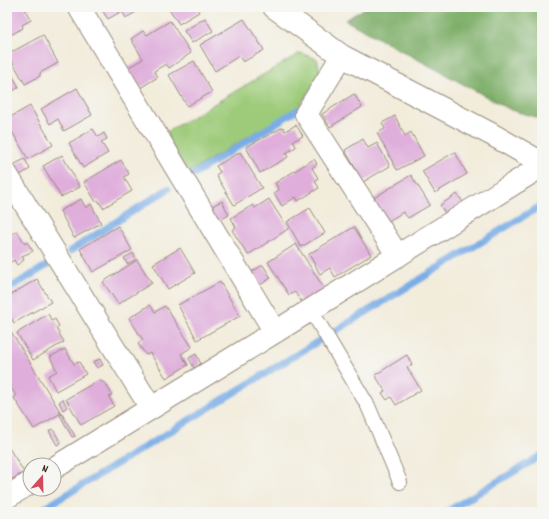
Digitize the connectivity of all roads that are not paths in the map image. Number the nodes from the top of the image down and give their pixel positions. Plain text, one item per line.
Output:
1 (79, 7) edge
2 (274, 7) edge
3 (342, 56) junction
4 (542, 164) edge
5 (7, 175) edge
6 (398, 256) junction
7 (311, 310) junction
8 (275, 332) junction
9 (151, 408) junction
10 (62, 463) edge
11 (400, 482) dead end
12 (22, 488) edge
13 (7, 497) edge

1 - 8 street
2 - 3 street
3 - 4 street
3 - 6 street
4 - 6 street
5 - 9 street
6 - 7 street
7 - 8 street
7 - 11 lane
8 - 9 street
9 - 10 street
12 - 13 street

